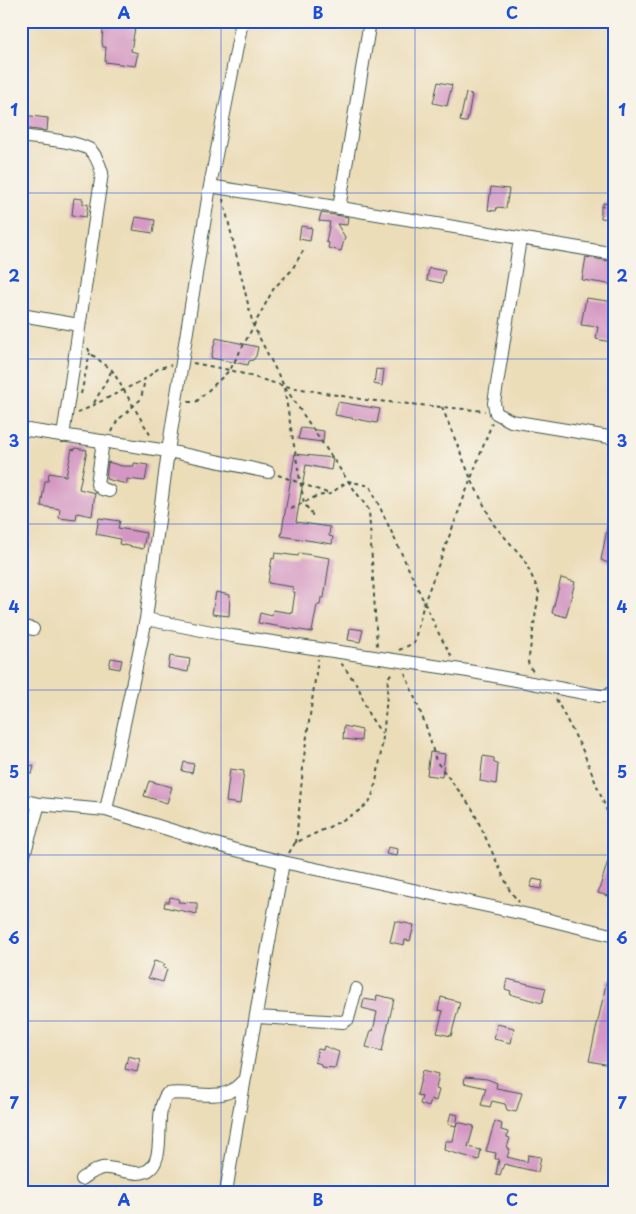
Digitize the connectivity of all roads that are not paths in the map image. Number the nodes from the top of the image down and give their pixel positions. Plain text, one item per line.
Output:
1 (242, 21) edge
2 (370, 21) edge
3 (21, 136) edge
4 (215, 187) junction
5 (339, 208) junction
6 (520, 238) junction
7 (615, 254) edge
8 (21, 316) edge
9 (79, 325) junction
10 (21, 429) edge
11 (63, 436) junction
12 (615, 438) edge
13 (105, 442) junction
14 (168, 451) junction
15 (268, 472) road end
16 (110, 491) dead end
17 (146, 619) junction
18 (615, 690) edge
19 (21, 800) edge
20 (39, 804) junction
21 (106, 810) junction
22 (283, 862) junction
23 (21, 866) edge
24 (615, 936) edge
25 (356, 989) dead end
26 (257, 1017) junction
27 (243, 1080) junction
28 (82, 1179) dead end
29 (226, 1193) edge

1 - 4 street
2 - 5 street
3 - 9 street
4 - 5 street
4 - 14 street
5 - 6 street
6 - 7 street
6 - 12 street
8 - 9 street
9 - 11 street
10 - 11 street
11 - 13 street
13 - 14 street
13 - 16 street
14 - 15 street
14 - 17 street
17 - 18 street
17 - 21 street
19 - 20 street
20 - 21 street
20 - 23 street
21 - 22 street
22 - 24 street
22 - 26 street
25 - 26 street
26 - 27 street
27 - 28 street
27 - 29 street

